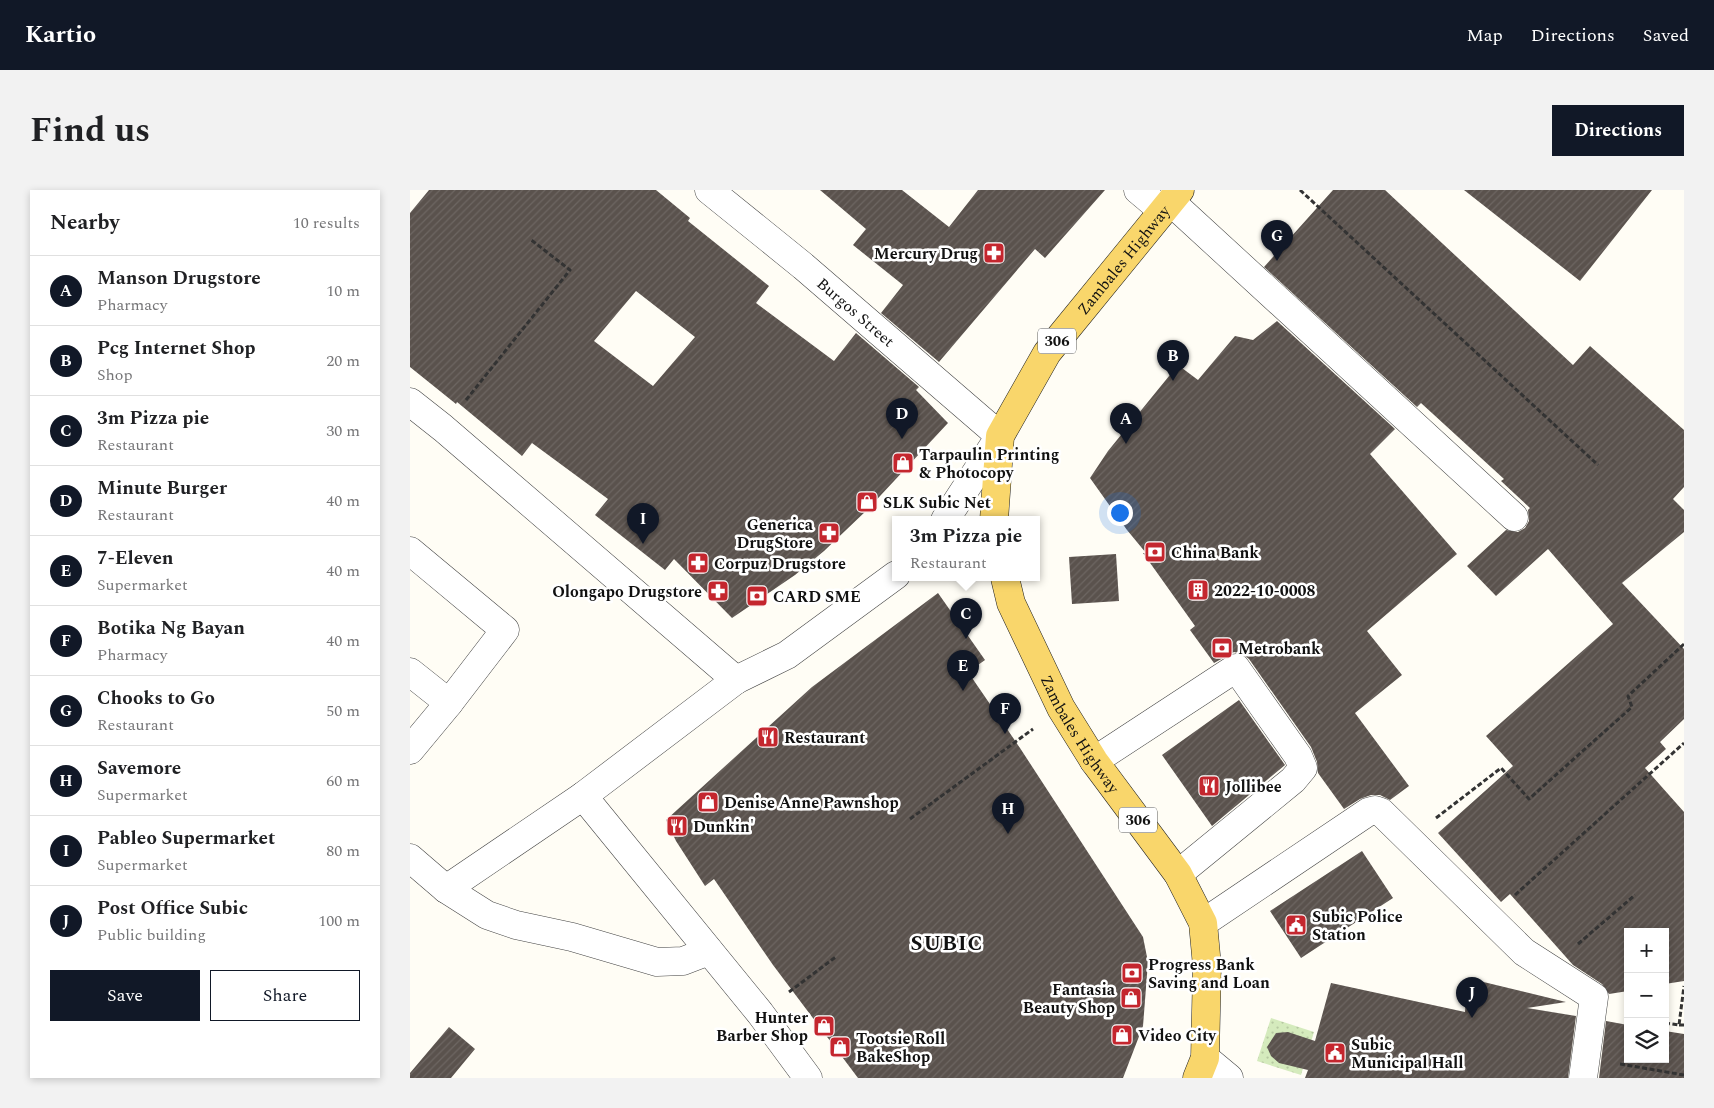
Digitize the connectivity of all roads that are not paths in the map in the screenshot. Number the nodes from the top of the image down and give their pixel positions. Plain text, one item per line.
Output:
1 (709, 190) edge
2 (1138, 190) edge
3 (1171, 201) edge
4 (410, 402) edge
5 (1000, 436) junction
6 (948, 516) edge
7 (994, 516) edge
8 (1514, 517) dead end
9 (410, 551) edge
10 (892, 578) edge
11 (1006, 581) edge
12 (410, 672) edge
13 (736, 680) junction
14 (448, 703) junction
15 (410, 750) edge
16 (1094, 761) junction
17 (583, 796) junction
18 (410, 858) edge
19 (1178, 874) junction
20 (446, 889) junction
21 (1203, 923) junction
22 (709, 951) junction
23 (1201, 1068) edge
24 (1584, 1068) edge
25 (808, 1078) edge
26 (1229, 1078) edge

1 - 5 street, Burgos Street
2 - 3 street
3 - 5 main road, Zambales Highway / 306
3 - 8 street
4 - 13 street
5 - 6 street
5 - 7 main road, Zambales Highway / 306
9 - 14 street
10 - 13 street
11 - 16 main road, Zambales Highway / 306
12 - 14 street
13 - 17 street
14 - 15 street
16 - 19 main road, Zambales Highway / 306
16 - 19 street
17 - 20 street
17 - 22 street
18 - 20 street
19 - 21 main road, Zambales Highway / 306
20 - 22 street
21 - 23 main road, Zambales Highway / 306
21 - 24 street
22 - 25 street
23 - 26 street

